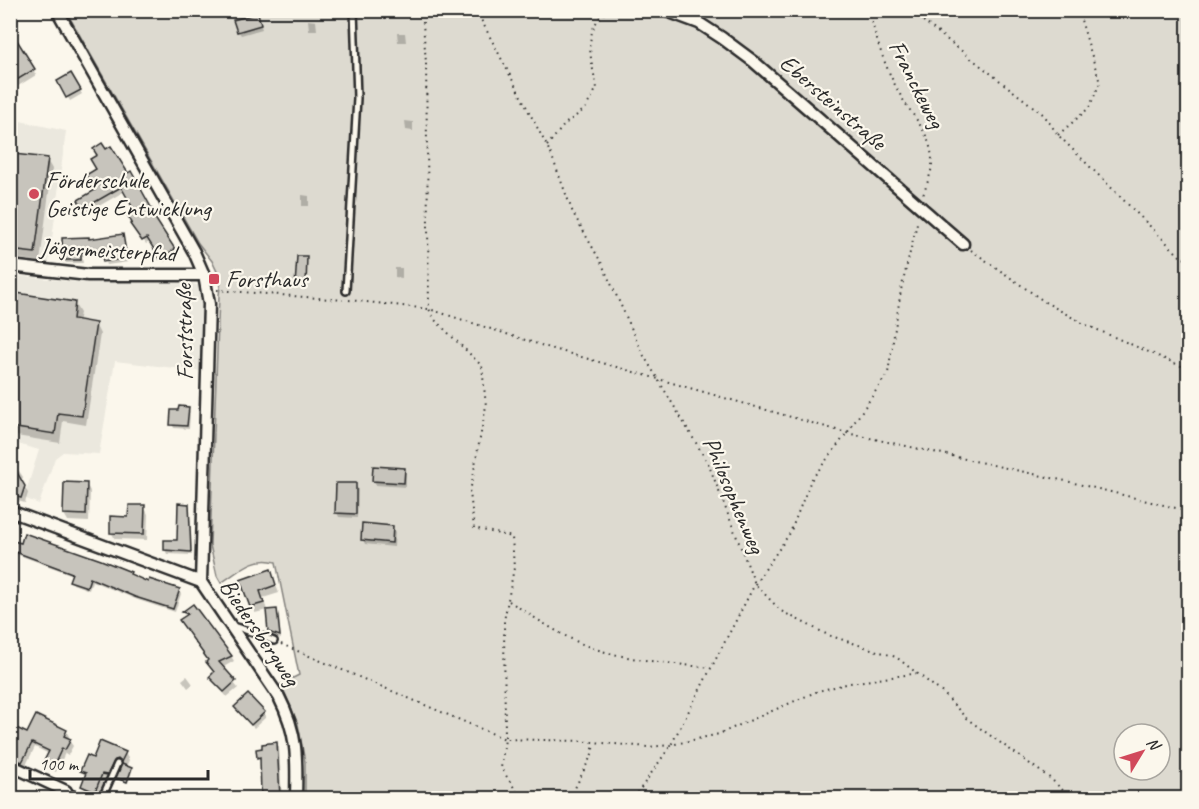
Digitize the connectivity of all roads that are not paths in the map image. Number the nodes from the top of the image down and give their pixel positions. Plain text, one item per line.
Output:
1 (57, 10) edge
2 (354, 10) edge
3 (664, 10) edge
4 (963, 244) road end
5 (10, 266) edge
6 (204, 275) junction
7 (346, 291) dead end
8 (10, 511) edge
9 (201, 582) junction
10 (230, 626) junction
11 (274, 641) road end
12 (117, 764) dead end
13 (10, 765) edge
14 (66, 791) joint
15 (83, 798) edge
16 (102, 798) edge
17 (296, 798) edge

1 - 6 street, Forststraße
2 - 7 lane
3 - 4 street, Ebersteinstraße
5 - 6 street, Jägermeisterpfad
6 - 9 street, Forststraße
8 - 9 street, Biedersbergweg
9 - 10 street, Biedersbergweg
10 - 11 lane
10 - 17 street, Biedersbergweg
12 - 16 lane
13 - 14 street
14 - 15 lane

